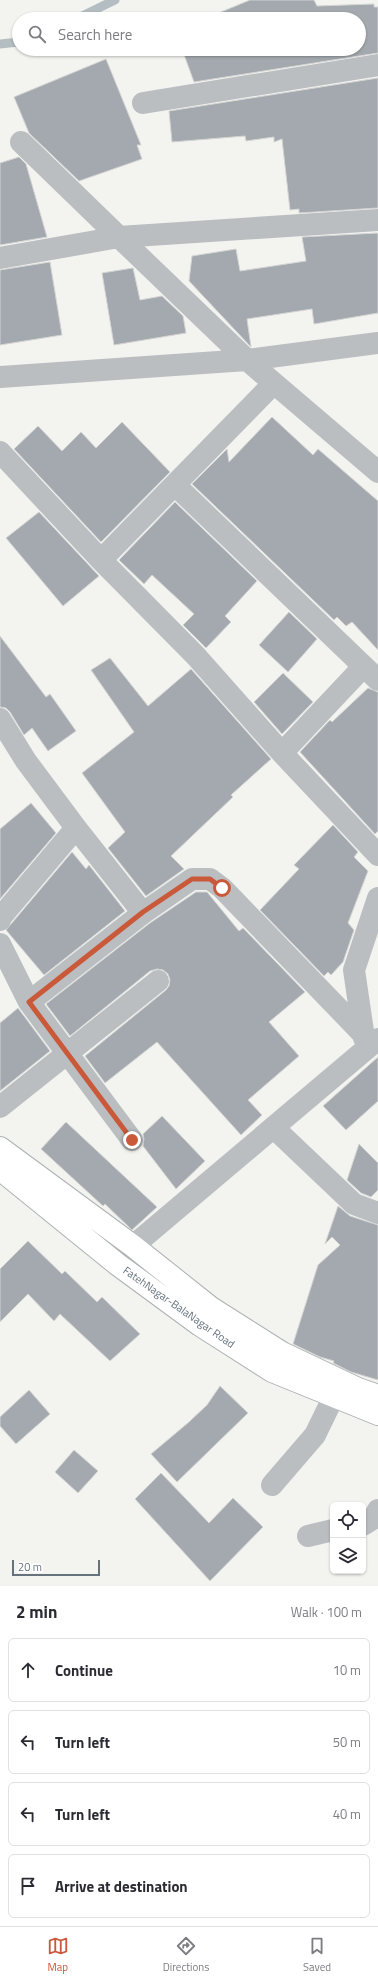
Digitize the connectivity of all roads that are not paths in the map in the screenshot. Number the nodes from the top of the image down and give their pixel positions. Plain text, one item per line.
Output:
1 (378, 65) edge
2 (143, 103) dead end
3 (21, 142) dead end
4 (378, 220) edge
5 (119, 237) junction
6 (0, 258) edge
7 (378, 342) edge
8 (247, 360) junction
9 (0, 376) edge
10 (274, 383) junction
11 (0, 452) edge
12 (370, 457) edge
13 (378, 472) edge
14 (175, 484) junction
15 (101, 560) junction
16 (371, 674) edge
17 (0, 719) edge
18 (282, 753) junction
19 (76, 828) junction
20 (378, 855) edge
21 (378, 898) edge
22 (143, 912) junction
23 (0, 920) edge
24 (0, 944) edge
25 (158, 981) dead end
26 (29, 1002) junction
27 (369, 1040) edge
28 (68, 1053) junction
29 (0, 1106) edge
30 (274, 1128) junction
31 (132, 1140) dead end
32 (0, 1148) edge
33 (0, 1168) edge
34 (378, 1213) edge
35 (133, 1246) junction
36 (355, 1396) edge
37 (378, 1414) edge
38 (272, 1485) dead end
39 (378, 1510) edge
40 (366, 1523) edge
41 (330, 1531) edge
42 (308, 1536) dead end

1 - 2 street
3 - 5 street
4 - 5 street
5 - 6 street
5 - 8 street
7 - 8 street
8 - 9 street
8 - 10 street
10 - 12 street
10 - 14 street
11 - 15 street
12 - 13 street
14 - 15 street
14 - 16 street
15 - 18 street
16 - 18 street
17 - 19 street
18 - 20 street
19 - 22 street
19 - 23 street
21 - 27 street
22 - 26 street
22 - 27 street
24 - 26 street
25 - 28 street
26 - 28 street
27 - 30 street
28 - 29 street
28 - 31 street
30 - 34 street
30 - 35 street
32 - 35 main road
33 - 36 main road, FatehNagar-BalaNagar Road
35 - 36 main road
36 - 37 main road, FatehNagar-BalaNagar Road
36 - 38 street
39 - 40 street
41 - 42 street

